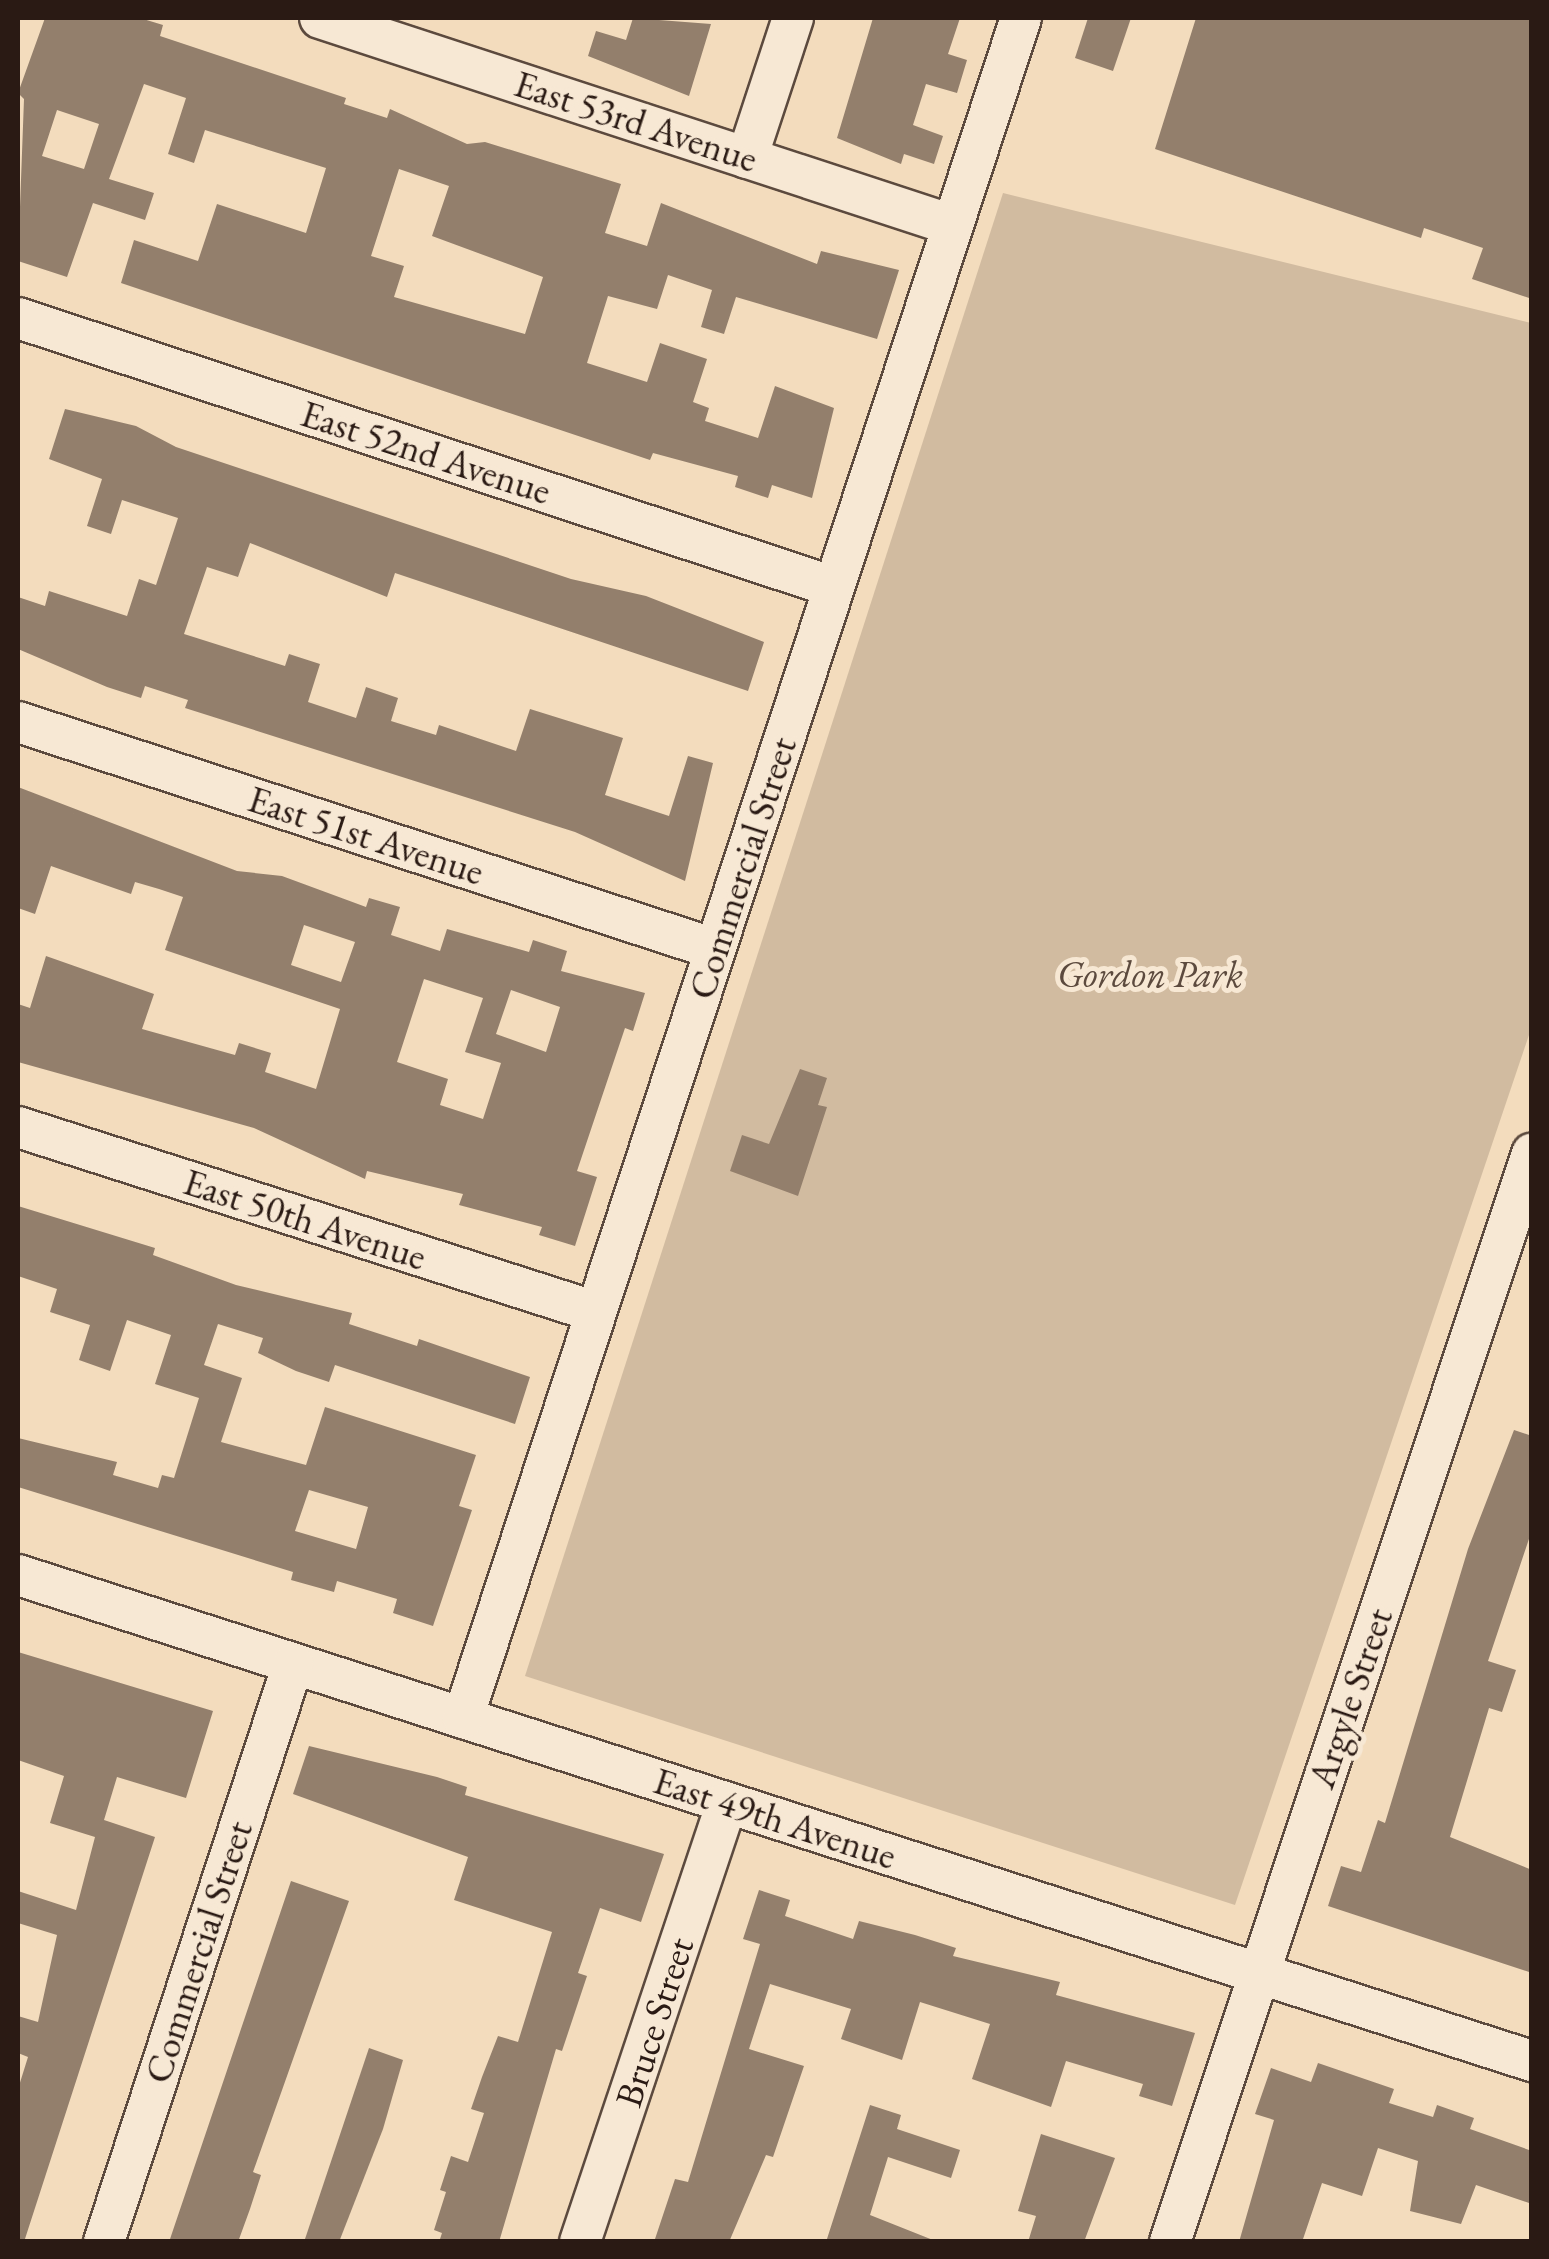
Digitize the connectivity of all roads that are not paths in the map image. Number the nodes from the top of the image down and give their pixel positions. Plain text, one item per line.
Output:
1 (320, 18) edge
2 (792, 18) edge
3 (1021, 18) edge
4 (382, 27) edge
5 (747, 158) junction
6 (952, 225) junction
7 (18, 318) edge
8 (834, 587) junction
9 (18, 722) edge
10 (715, 950) junction
11 (18, 1126) edge
12 (1532, 1154) edge
13 (594, 1311) junction
14 (18, 1575) edge
15 (293, 1664) junction
16 (463, 1718) junction
17 (726, 1802) junction
18 (1262, 1974) junction
19 (1532, 2061) edge
20 (104, 2242) edge
21 (580, 2242) edge
22 (1170, 2242) edge

1 - 4 street, East 53rd Avenue
2 - 5 street
3 - 6 street, Commercial Street
4 - 5 street, East 53rd Avenue
5 - 6 street, East 53rd Avenue
6 - 8 street, Commercial Street
7 - 8 street, East 52nd Avenue
8 - 10 street, Commercial Street
9 - 10 street, East 51st Avenue
10 - 13 street, Commercial Street
11 - 13 street, East 50th Avenue
12 - 18 street, Argyle Street
13 - 16 street, Commercial Street
14 - 15 street, East 49th Avenue
15 - 16 street, East 49th Avenue
15 - 20 street, Commercial Street
16 - 17 street, East 49th Avenue
17 - 18 street, East 49th Avenue
17 - 21 street, Bruce Street
18 - 19 street, East 49th Avenue
18 - 22 street, Argyle Street

